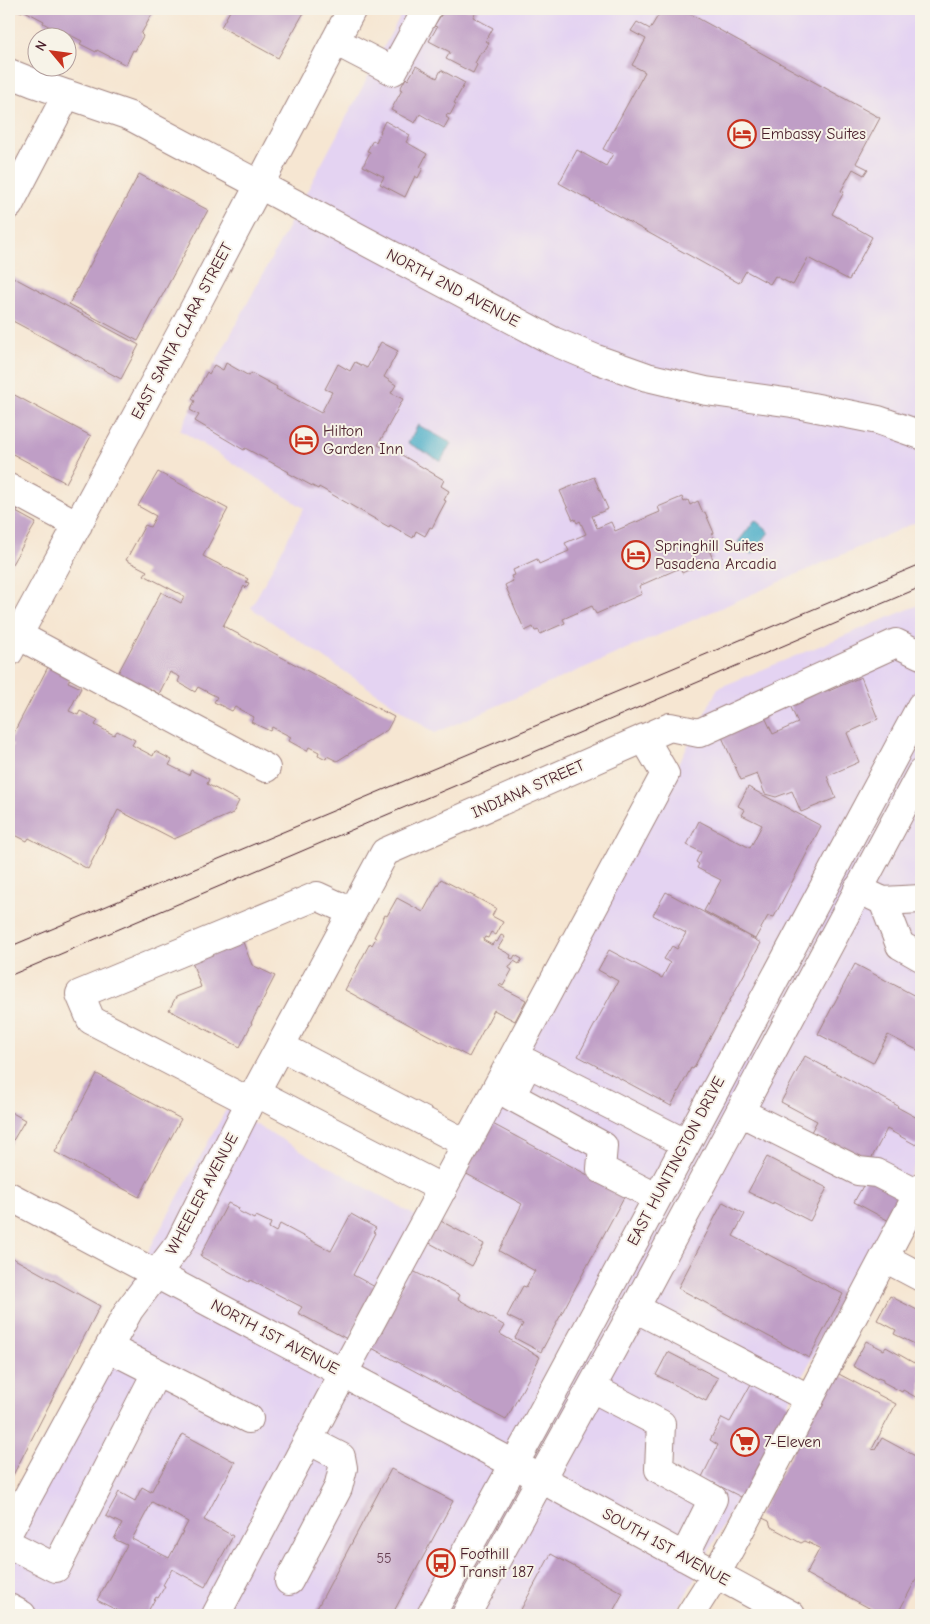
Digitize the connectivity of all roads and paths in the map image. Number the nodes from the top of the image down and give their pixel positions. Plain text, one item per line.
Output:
1 (352, 9) edge
2 (426, 9) edge
3 (335, 42) junction
4 (9, 73) edge
5 (67, 94) junction
6 (16, 175) edge
7 (259, 185) junction
8 (9, 205) edge
9 (921, 435) edge
10 (9, 488) edge
11 (78, 524) junction
12 (14, 644) edge
13 (921, 655) edge
14 (921, 706) edge
15 (644, 738) junction
16 (266, 768) dead end
17 (921, 773) edge
18 (385, 852) joint
19 (858, 890) junction
20 (921, 898) edge
21 (883, 902) junction
22 (352, 912) junction
23 (921, 957) edge
24 (280, 1046) junction
25 (253, 1097) junction
26 (740, 1112) junction
27 (675, 1138) junction
28 (467, 1144) junction
29 (443, 1189) junction
30 (920, 1191) edge
31 (646, 1192) junction
32 (9, 1196) edge
33 (885, 1258) junction
34 (156, 1275) junction
35 (921, 1277) edge
36 (635, 1308) junction
37 (109, 1348) junction
38 (156, 1373) junction
39 (343, 1374) junction
40 (592, 1388) junction
41 (810, 1399) junction
42 (249, 1419) dead end
43 (308, 1440) junction
44 (514, 1464) junction
45 (541, 1479) junction
46 (9, 1531) edge
47 (9, 1544) edge
48 (684, 1556) junction
49 (716, 1574) junction
50 (289, 1581) dead end
51 (9, 1608) edge
52 (22, 1615) edge
53 (217, 1615) edge
54 (430, 1615) edge
55 (466, 1615) edge
56 (690, 1615) edge
57 (791, 1615) edge

1 - 3 street, EAST SANTA CLARA STREET
2 - 3 street
3 - 7 street, EAST SANTA CLARA STREET
4 - 5 street, NORTH 2ND AVENUE
5 - 6 street
5 - 7 street, NORTH 2ND AVENUE
6 - 8 street
7 - 9 street, NORTH 2ND AVENUE
7 - 11 street, EAST SANTA CLARA STREET
10 - 11 street
11 - 12 street, EAST SANTA CLARA STREET
12 - 16 street
13 - 15 street, INDIANA STREET
14 - 27 street, EAST HUNTINGTON DRIVE
15 - 18 street, INDIANA STREET
15 - 28 street
17 - 19 street, EAST HUNTINGTON DRIVE
18 - 22 street, WHEELER AVENUE
19 - 21 street
19 - 26 street, EAST HUNTINGTON DRIVE
20 - 21 street
21 - 23 street
22 - 24 street, WHEELER AVENUE
22 - 25 street
24 - 25 street, WHEELER AVENUE
24 - 28 street
25 - 29 street
25 - 34 street, WHEELER AVENUE
26 - 30 street
26 - 36 street, EAST HUNTINGTON DRIVE
27 - 31 street, EAST HUNTINGTON DRIVE
27 - 31 street
28 - 29 street
29 - 39 street
30 - 33 street
31 - 44 street, EAST HUNTINGTON DRIVE
32 - 34 street, NORTH 1ST AVENUE
33 - 35 street
33 - 41 street
34 - 37 street, WHEELER AVENUE
34 - 39 street, NORTH 1ST AVENUE
36 - 40 street, EAST HUNTINGTON DRIVE
36 - 41 street
37 - 38 street
37 - 46 street, WHEELER AVENUE
38 - 42 street
38 - 47 street
39 - 43 street
39 - 44 street, NORTH 1ST AVENUE
40 - 45 street, EAST HUNTINGTON DRIVE
40 - 48 street
41 - 49 street
43 - 50 street
43 - 53 street
44 - 45 street, NORTH 1ST AVENUE
44 - 54 street, EAST HUNTINGTON DRIVE
45 - 48 street, SOUTH 1ST AVENUE
45 - 55 street, EAST HUNTINGTON DRIVE
48 - 49 street, SOUTH 1ST AVENUE
49 - 56 street
49 - 57 street, SOUTH 1ST AVENUE
51 - 52 street

